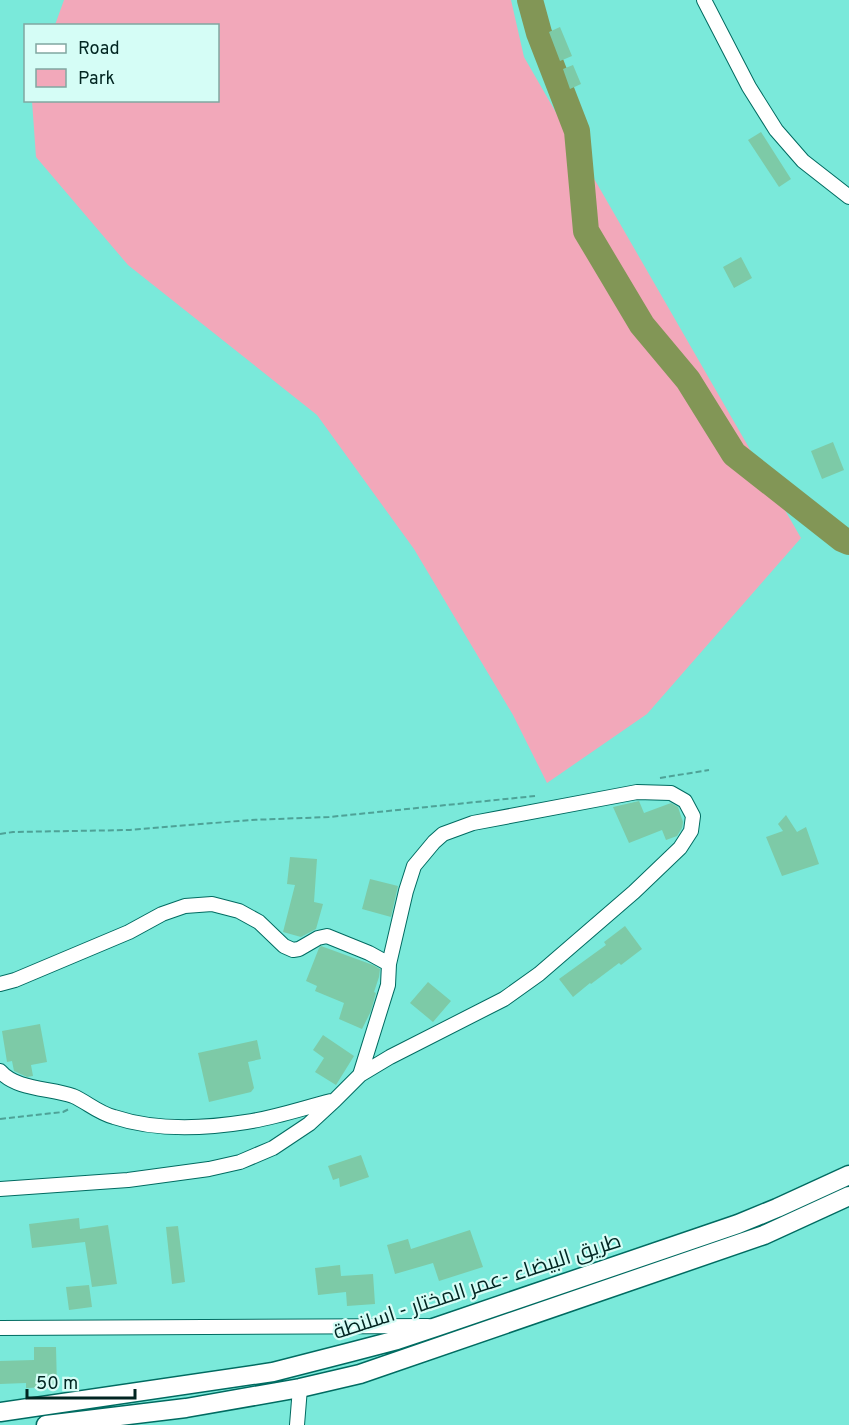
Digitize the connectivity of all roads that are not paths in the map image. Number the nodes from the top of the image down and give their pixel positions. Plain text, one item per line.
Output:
1 (704, 0) edge
2 (849, 197) edge
3 (389, 964) junction
4 (0, 984) edge
5 (0, 1071) edge
6 (360, 1075) junction
7 (335, 1100) junction
8 (849, 1175) edge
9 (0, 1190) edge
10 (849, 1196) edge
11 (738, 1224) junction
12 (746, 1242) junction
13 (439, 1326) junction
14 (0, 1328) edge
15 (300, 1388) junction
16 (0, 1412) edge
17 (46, 1425) edge
18 (297, 1425) edge

1 - 2 street
3 - 4 street
3 - 6 street
3 - 6 street
5 - 7 street
6 - 7 street
7 - 9 street
8 - 11 main road, طريق البيضاء -عمر المختار - اسلنطة
10 - 12 main road, طريق البيضاء -عمر المختار - اسلنطة
11 - 12 main road
11 - 13 main road, طريق البيضاء -عمر المختار - اسلنطة
12 - 15 main road, طريق البيضاء -عمر المختار - اسلنطة
13 - 14 street
13 - 16 main road, طريق البيضاء -عمر المختار - اسلنطة
15 - 17 main road, طريق البيضاء -عمر المختار - اسلنطة
15 - 18 street

